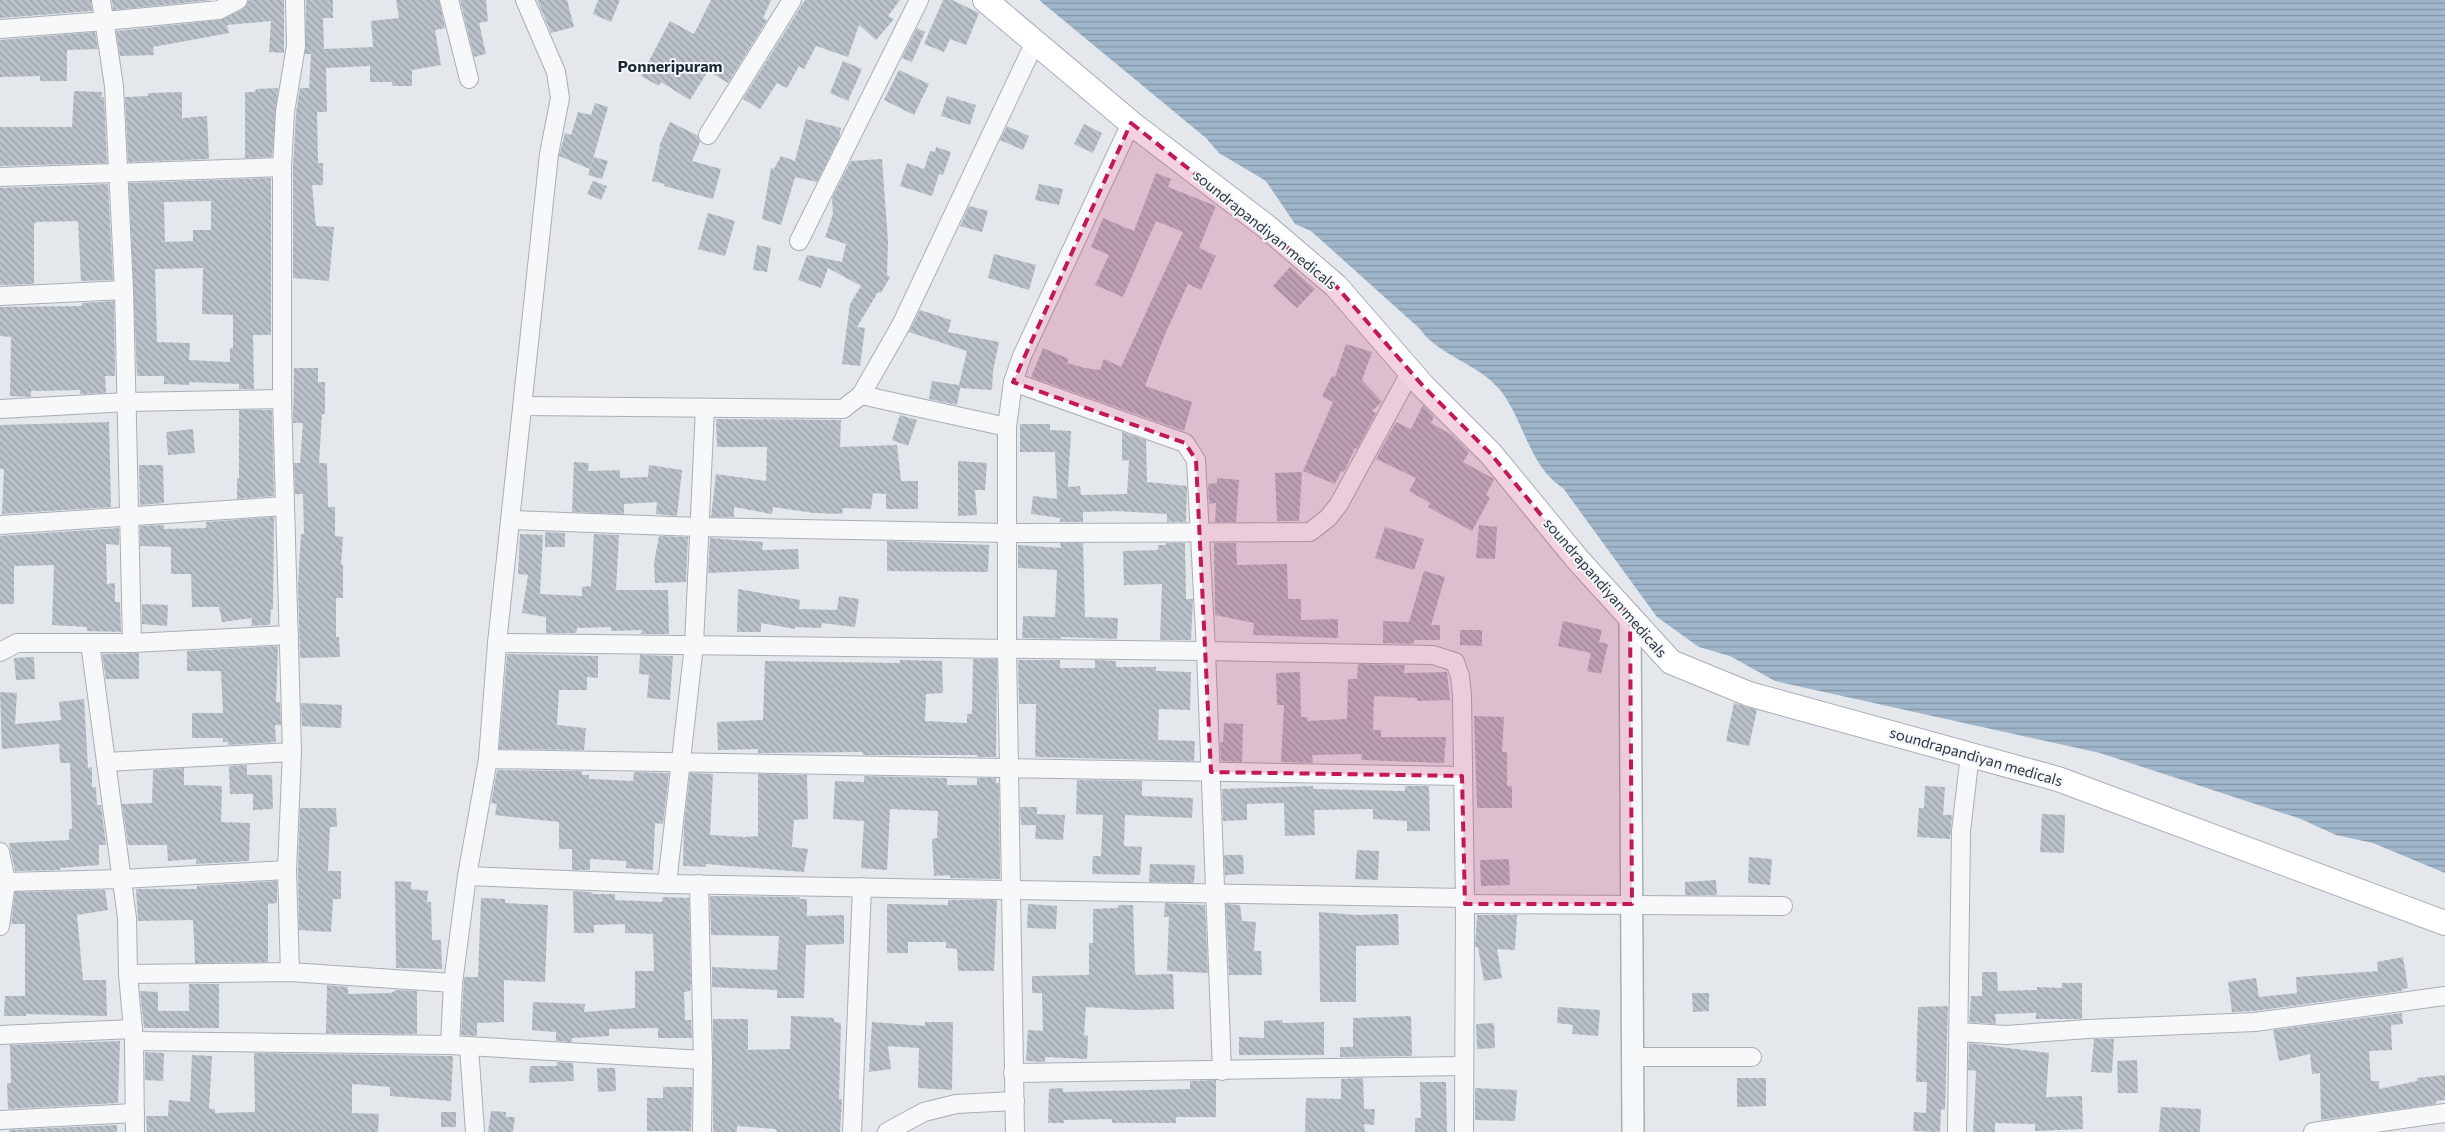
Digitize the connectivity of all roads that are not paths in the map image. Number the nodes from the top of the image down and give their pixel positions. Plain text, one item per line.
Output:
1 (101, 0) edge
2 (238, 0) edge
3 (295, 0) edge
4 (449, 0) edge
5 (525, 0) edge
6 (792, 0) edge
7 (919, 0) edge
8 (984, 0) edge
9 (104, 22) junction
10 (0, 29) edge
11 (1035, 42) junction
12 (469, 79) dead end
13 (1131, 123) junction
14 (708, 135) dead end
15 (282, 167) junction
16 (118, 172) junction
17 (0, 177) edge
18 (799, 241) dead end
19 (124, 290) junction
20 (0, 296) edge
21 (1411, 371) junction
22 (1013, 382) junction
23 (861, 395) junction
24 (282, 399) junction
25 (128, 402) junction
26 (523, 406) junction
27 (705, 408) junction
28 (0, 409) edge
29 (1007, 428) junction
30 (286, 506) junction
31 (130, 517) junction
32 (512, 520) junction
33 (0, 526) edge
34 (698, 527) junction
35 (1199, 532) junction
36 (1007, 533) junction
37 (1630, 615) junction
38 (289, 635) junction
39 (90, 642) junction
40 (132, 643) junction
41 (497, 643) junction
42 (694, 645) junction
43 (1007, 649) junction
44 (1206, 651) junction
45 (0, 652) edge
46 (292, 752) junction
47 (1970, 754) junction
48 (488, 759) junction
49 (106, 762) junction
50 (682, 763) junction
51 (1009, 768) junction
52 (1210, 772) junction
53 (1462, 776) junction
54 (0, 852) edge
55 (287, 870) junction
56 (467, 876) junction
57 (122, 879) junction
58 (6, 882) junction
59 (667, 884) junction
60 (699, 884) junction
61 (862, 887) junction
62 (1010, 890) junction
63 (1214, 894) junction
64 (1465, 901) junction
65 (1632, 904) junction
66 (1784, 906) dead end
67 (2445, 923) edge
68 (0, 926) edge
69 (290, 972) junction
70 (128, 974) junction
71 (453, 983) junction
72 (2445, 996) edge
73 (1959, 1032) junction
74 (0, 1035) edge
75 (133, 1035) junction
76 (450, 1046) junction
77 (469, 1047) junction
78 (1633, 1057) junction
79 (1752, 1057) dead end
80 (704, 1060) junction
81 (1463, 1066) junction
82 (1222, 1071) junction
83 (1013, 1073) junction
84 (1015, 1101) junction
85 (2445, 1112) edge
86 (135, 1113) junction
87 (0, 1120) edge
88 (135, 1132) edge
89 (475, 1132) edge
90 (702, 1132) edge
91 (852, 1132) edge
92 (887, 1132) edge
93 (1015, 1132) edge
94 (1464, 1132) edge
95 (1634, 1132) edge
96 (1957, 1132) edge
97 (2313, 1132) edge

1 - 9 street
2 - 9 street
3 - 15 street
4 - 12 street
5 - 26 street
6 - 14 street
7 - 18 street
8 - 11 main road, soundrapandiyan medicals
9 - 10 street
9 - 16 street
11 - 13 main road, soundrapandiyan medicals
11 - 23 street
13 - 21 main road, soundrapandiyan medicals
13 - 22 street
15 - 16 street
15 - 24 street
16 - 17 street
16 - 19 street
19 - 20 street
19 - 25 street
21 - 35 street
21 - 37 main road, soundrapandiyan medicals
22 - 29 street
22 - 35 street
23 - 27 street
23 - 29 street
24 - 25 street
24 - 30 street
25 - 28 street
25 - 31 street
26 - 27 street
26 - 32 street
27 - 34 street
29 - 36 street
30 - 31 street
30 - 38 street
31 - 33 street
31 - 40 street
32 - 34 street
32 - 41 street
34 - 36 street
34 - 42 street
35 - 36 street
35 - 44 street
36 - 43 street
37 - 47 main road, soundrapandiyan medicals
37 - 65 street
38 - 40 street
38 - 46 street
39 - 40 street
39 - 45 street
39 - 49 street
41 - 42 street
41 - 48 street
42 - 43 street
42 - 50 street
43 - 44 street
43 - 51 street
44 - 52 street
44 - 53 street
46 - 49 street
46 - 55 street
47 - 67 main road, soundrapandiyan medicals
47 - 73 street
48 - 50 street
48 - 56 street
49 - 57 street
50 - 51 street
50 - 59 street
51 - 52 street
51 - 62 street
52 - 53 street
52 - 63 street
53 - 64 street
54 - 58 street
55 - 57 street
55 - 69 street
56 - 59 street
56 - 71 street
57 - 58 street
57 - 70 street
58 - 68 street
59 - 60 street
60 - 61 street
60 - 80 street
61 - 62 street
61 - 91 street
62 - 63 street
62 - 83 street
63 - 64 street
63 - 82 street
64 - 65 street
64 - 81 street
65 - 66 street
65 - 78 street
69 - 70 street
69 - 71 street
70 - 75 street
71 - 76 street
72 - 73 street
73 - 96 street
74 - 75 street
75 - 76 street
75 - 86 street
76 - 77 street
77 - 80 street
77 - 89 street
78 - 79 street
78 - 95 street
80 - 90 street
81 - 82 street
81 - 94 street
82 - 83 street
83 - 84 street
84 - 92 street
84 - 93 street
85 - 97 street
86 - 87 street
86 - 88 street

